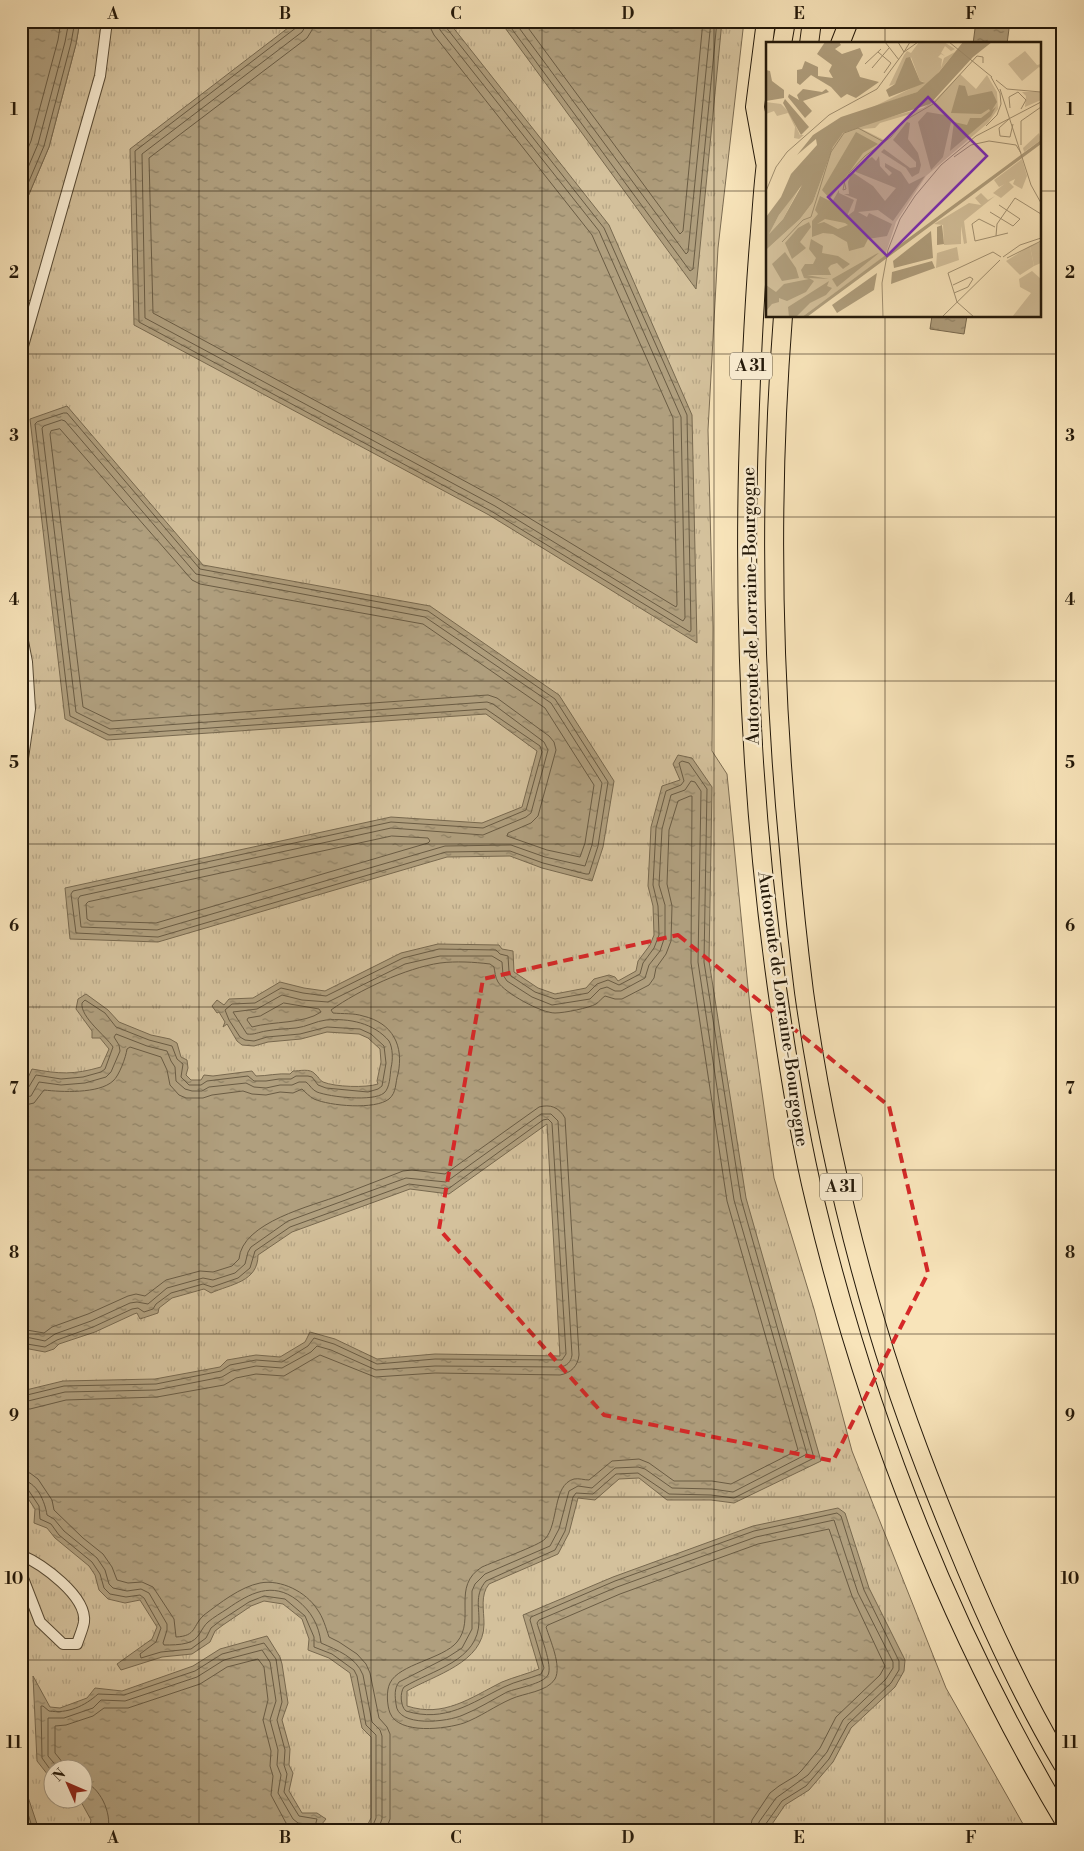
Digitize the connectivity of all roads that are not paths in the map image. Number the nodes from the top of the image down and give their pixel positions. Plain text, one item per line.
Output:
1 (106, 21) edge
2 (766, 21) edge
3 (786, 21) edge
4 (812, 21) edge
5 (849, 21) edge
6 (782, 42) edge
7 (809, 42) edge
8 (841, 42) edge
9 (766, 152) edge
10 (766, 167) edge
11 (783, 318) edge
12 (787, 318) edge
13 (21, 353) edge
14 (780, 358) junction
15 (21, 631) edge
16 (21, 772) edge
17 (21, 1555) edge
18 (21, 1573) edge
19 (1061, 1762) edge
20 (1063, 1819) edge

1 - 13 street
2 - 9 highway, Autoroute de Lorraine-Bourgogne
3 - 6 highway
4 - 7 highway
5 - 8 highway
10 - 20 highway, Autoroute de Lorraine-Bourgogne / A 31
11 - 14 highway, Autoroute de Lorraine-Bourgogne / A 31
12 - 14 highway
14 - 19 highway, Autoroute de Lorraine-Bourgogne / A 31
15 - 16 street
17 - 18 street

